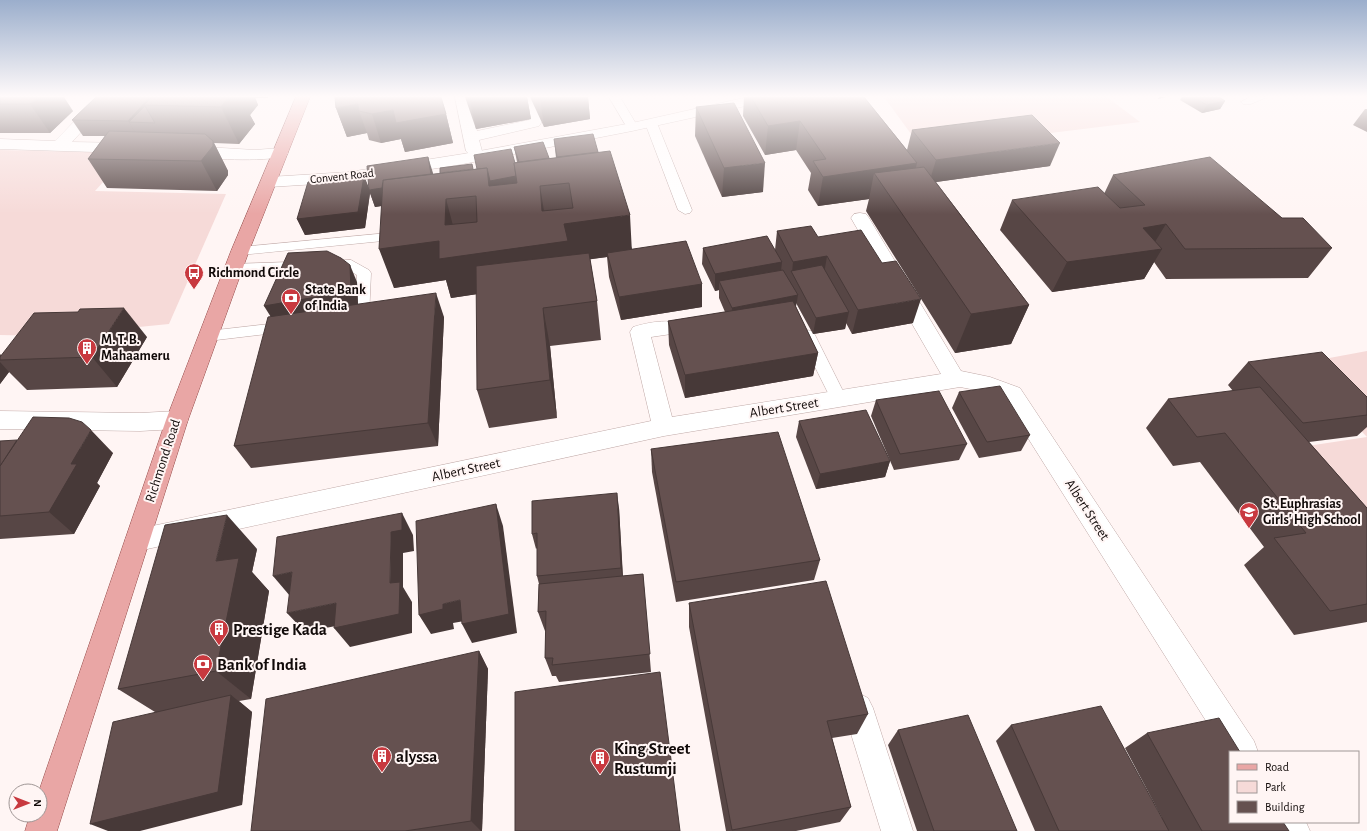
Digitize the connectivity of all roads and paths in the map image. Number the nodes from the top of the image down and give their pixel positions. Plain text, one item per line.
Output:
1 (69, 136) edge
2 (287, 136) edge
3 (481, 136) edge
4 (585, 136) edge
5 (656, 136) edge
6 (472, 138) joint
7 (0, 144) edge
8 (60, 145) junction
9 (138, 149) edge
10 (177, 151) edge
11 (280, 153) junction
12 (476, 156) junction
13 (269, 182) junction
14 (685, 210) dead end
15 (860, 218) dead end
16 (388, 237) edge
17 (237, 260) junction
18 (339, 320) edge
19 (801, 321) edge
20 (302, 324) edge
21 (671, 328) edge
22 (208, 336) junction
23 (955, 380) junction
24 (839, 399) junction
25 (0, 420) edge
26 (177, 420) junction
27 (664, 427) junction
28 (138, 540) junction
29 (858, 708) edge
30 (1242, 751) edge
31 (42, 831) edge
32 (897, 831) edge

1 - 8 street
2 - 11 main road, Richmond Road
3 - 6 street
4 - 12 street, Convent Road
5 - 14 lane
6 - 12 street
7 - 8 street
8 - 9 street
10 - 11 street
11 - 13 main road, Richmond Road
12 - 13 street, Convent Road
13 - 17 main road, Richmond Road
15 - 23 street
16 - 17 lane
17 - 18 lane
17 - 22 main road, Richmond Road
19 - 24 lane
20 - 22 lane
21 - 27 street
22 - 26 main road, Richmond Road
23 - 24 street, Albert Street
23 - 30 street, Albert Street
24 - 27 street, Albert Street
25 - 26 street
26 - 28 main road, Richmond Road
27 - 28 street, Albert Street
28 - 31 main road, Richmond Road
29 - 32 street

